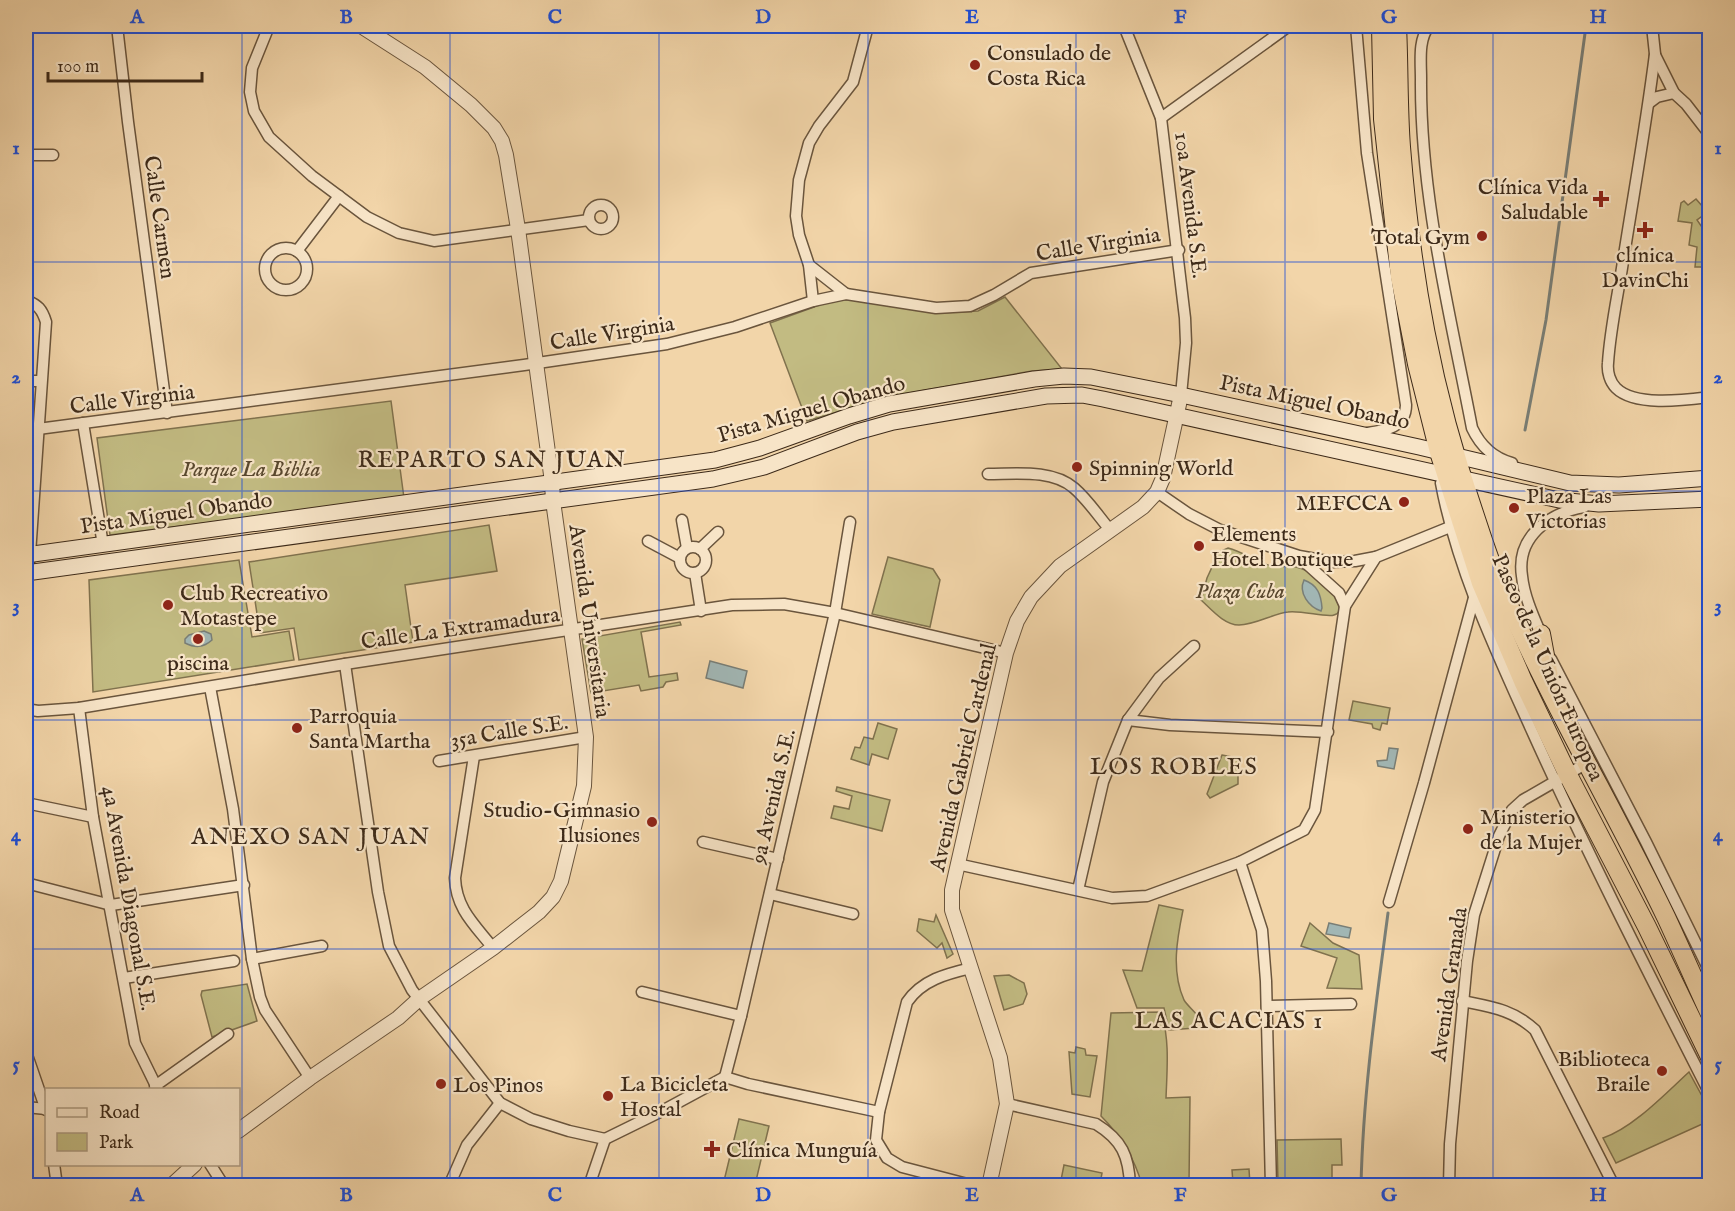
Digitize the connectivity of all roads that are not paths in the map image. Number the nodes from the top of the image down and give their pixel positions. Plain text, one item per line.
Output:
1 (117, 26) edge
2 (269, 26) edge
3 (361, 26) edge
4 (868, 26) edge
5 (1124, 26) edge
6 (1289, 26) edge
7 (1356, 26) edge
8 (1381, 26) edge
9 (1390, 26) edge
10 (1397, 26) edge
11 (1429, 26) edge
12 (1652, 26) edge
13 (1655, 54) junction
14 (1674, 93) junction
15 (1648, 103) junction
16 (1161, 118) junction
17 (1401, 126) junction
18 (1710, 135) edge
19 (26, 155) edge
20 (53, 155) dead end
21 (339, 196) junction
22 (588, 220) dead end
23 (518, 229) junction
24 (1179, 250) junction
25 (297, 251) junction
26 (809, 265) junction
27 (846, 294) junction
28 (26, 300) edge
29 (813, 301) junction
30 (536, 363) junction
31 (26, 381) edge
32 (41, 381) junction
33 (1181, 395) junction
34 (1710, 398) edge
35 (167, 413) junction
36 (1178, 414) junction
37 (83, 423) junction
38 (38, 429) junction
39 (1362, 434) junction
40 (1447, 454) junction
41 (30, 470) edge
42 (988, 474) dead end
43 (1449, 475) junction
44 (1710, 478) edge
45 (552, 482) junction
46 (1609, 485) junction
47 (1157, 492) junction
48 (1710, 499) edge
49 (553, 501) junction
50 (1599, 504) junction
51 (682, 520) dead end
52 (850, 522) dead end
53 (1450, 526) junction
54 (1111, 531) junction
55 (718, 532) dead end
56 (648, 541) dead end
57 (103, 545) junction
58 (687, 548) junction
59 (700, 549) junction
60 (28, 554) edge
61 (1299, 556) junction
62 (1376, 557) junction
63 (680, 558) junction
64 (695, 573) junction
65 (26, 577) edge
66 (1478, 590) junction
67 (1345, 606) junction
68 (701, 611) junction
69 (835, 613) junction
70 (572, 630) junction
71 (1541, 634) junction
72 (1194, 646) dead end
73 (1006, 653) junction
74 (345, 664) junction
75 (210, 687) junction
76 (79, 708) junction
77 (26, 709) edge
78 (1128, 720) junction
79 (1566, 727) junction
80 (1328, 732) junction
81 (586, 737) junction
82 (474, 756) junction
83 (439, 761) dead end
84 (1587, 764) junction
85 (1561, 777) junction
86 (26, 803) edge
87 (93, 817) junction
88 (703, 842) dead end
89 (778, 859) junction
90 (1239, 862) junction
91 (957, 864) junction
92 (26, 883) edge
93 (243, 885) junction
94 (1078, 890) junction
95 (770, 894) junction
96 (1389, 902) dead end
97 (111, 905) junction
98 (853, 914) dead end
99 (321, 946) dead end
100 (493, 948) junction
101 (252, 959) junction
102 (234, 961) dead end
103 (971, 968) junction
104 (1710, 972) edge
105 (124, 978) junction
106 (642, 992) dead end
107 (419, 999) junction
108 (1462, 1001) junction
109 (1351, 1004) dead end
110 (1267, 1006) junction
111 (1710, 1014) edge
112 (741, 1016) junction
113 (228, 1034) dead end
114 (1708, 1049) edge
115 (26, 1052) edge
116 (725, 1077) junction
117 (310, 1078) junction
118 (156, 1088) edge
119 (1710, 1094) edge
120 (500, 1103) junction
121 (1007, 1104) junction
122 (45, 1106) edge
123 (26, 1107) edge
124 (45, 1109) edge
125 (879, 1112) junction
126 (240, 1130) edge
127 (605, 1139) junction
128 (54, 1166) edge
129 (193, 1166) edge
130 (211, 1166) edge
131 (57, 1185) edge
132 (171, 1185) edge
133 (224, 1185) edge
134 (449, 1185) edge
135 (590, 1185) edge
136 (975, 1185) edge
137 (989, 1185) edge
138 (1130, 1185) edge
139 (1271, 1185) edge
140 (1449, 1185) edge
141 (1614, 1185) edge

1 - 35 street, Calle Carmen
2 - 21 street
3 - 23 street, Avenida Universitaria
4 - 26 street
5 - 16 street, 10a Avenida S.E.
6 - 16 street
7 - 39 street
8 - 40 highway, Paseo de la Unión Europea
9 - 17 highway
10 - 17 highway, Paseo de la Unión Europea
11 - 46 street
12 - 13 street
13 - 14 street
13 - 15 street
14 - 15 street
14 - 18 street
15 - 34 street
16 - 24 street, 10a Avenida S.E.
17 - 40 highway, Paseo de la Unión Europea
19 - 20 street
21 - 23 street
21 - 25 street
22 - 23 street
23 - 30 street, Avenida Universitaria
24 - 27 street, Calle Virginia
24 - 33 street, 10a Avenida S.E.
25 - 25 street
26 - 27 street
26 - 29 street
27 - 29 street, Calle Virginia
28 - 32 street
29 - 30 street, Calle Virginia
30 - 35 street, Calle Virginia
30 - 45 street, Avenida Universitaria
31 - 32 street
32 - 38 street
33 - 36 street, Avenida Gabriel Cardenal
33 - 39 main road, Pista Miguel Obando
33 - 45 main road, Pista Miguel Obando
35 - 37 street, Calle Virginia
36 - 43 main road, Pista Miguel Obando
36 - 47 street, Avenida Gabriel Cardenal
36 - 49 main road, Pista Miguel Obando
37 - 38 street, Calle Virginia
37 - 57 street
38 - 41 street
39 - 40 main road, Pista Miguel Obando
40 - 43 highway, Paseo de la Unión Europea
40 - 46 main road, Pista Miguel Obando
41 - 60 street
42 - 54 street
43 - 50 main road, Pista Miguel Obando
43 - 53 street
43 - 66 highway, Paseo de la Unión Europea
43 - 79 highway, Paseo de la Unión Europea
44 - 46 main road, Pista Miguel Obando
45 - 49 street, Avenida Universitaria
45 - 57 main road, Pista Miguel Obando
47 - 54 street, Avenida Gabriel Cardenal
47 - 61 street
48 - 50 main road, Pista Miguel Obando
49 - 65 main road, Pista Miguel Obando
49 - 70 street, Avenida Universitaria
50 - 71 street
51 - 58 street
52 - 69 street, 9a Avenida S.E.
53 - 62 street
53 - 66 street
54 - 73 street, Avenida Gabriel Cardenal
55 - 59 street
56 - 63 street
57 - 60 main road, Pista Miguel Obando
58 - 59 street
58 - 63 street
59 - 64 street
60 - 65 street
61 - 62 street
61 - 67 street
62 - 67 street
63 - 64 street
64 - 68 street
66 - 85 highway, Paseo de la Unión Europea
66 - 96 street
67 - 80 street
68 - 69 street, Calle La Extramadura
68 - 70 street, Calle La Extramadura
69 - 73 street, Calle La Extramadura
69 - 89 street, 9a Avenida S.E.
70 - 74 street, Calle La Extramadura
70 - 81 street, Avenida Universitaria
71 - 79 highway
71 - 104 street
72 - 78 street
73 - 91 street, Avenida Gabriel Cardenal
74 - 75 street, Calle La Extramadura
74 - 107 street
75 - 76 street, Calle La Extramadura
75 - 93 street
76 - 77 street, Calle La Extramadura
76 - 87 street, 4a Avenida Diagonal S.E.
78 - 80 street
78 - 94 street
79 - 84 highway, Paseo de la Unión Europea
80 - 90 street
81 - 82 street, 35a Calle S.E.
81 - 100 street, Avenida Universitaria
82 - 83 street, 35a Calle S.E.
82 - 100 street
84 - 85 street, Avenida Granada
84 - 111 highway, Paseo de la Unión Europea
85 - 108 street, Avenida Granada
85 - 114 highway, Paseo de la Unión Europea
85 - 119 street
86 - 87 street
87 - 97 street, 4a Avenida Diagonal S.E.
88 - 89 street
89 - 95 street, 9a Avenida S.E.
90 - 94 street
90 - 110 street
91 - 94 street
91 - 103 street, Avenida Gabriel Cardenal
92 - 97 street
93 - 97 street
93 - 101 street
95 - 98 street
95 - 112 street, 9a Avenida S.E.
97 - 105 street, 4a Avenida Diagonal S.E.
99 - 101 street
100 - 107 street, Avenida Universitaria
101 - 117 street
102 - 105 street
103 - 121 street, Avenida Gabriel Cardenal
103 - 125 street
105 - 118 street, 4a Avenida Diagonal S.E.
106 - 112 street
107 - 117 street, Avenida Universitaria
107 - 120 street
108 - 140 street, Avenida Granada
108 - 141 street
109 - 110 street
110 - 139 street
112 - 116 street, 9a Avenida S.E.
113 - 118 street
115 - 122 street
116 - 125 street
116 - 127 street
117 - 126 street, Avenida Universitaria
120 - 127 street
120 - 134 street
121 - 137 street, Avenida Gabriel Cardenal
121 - 138 street
123 - 124 street
125 - 136 street
127 - 135 street
128 - 131 street
129 - 132 street
130 - 133 street

